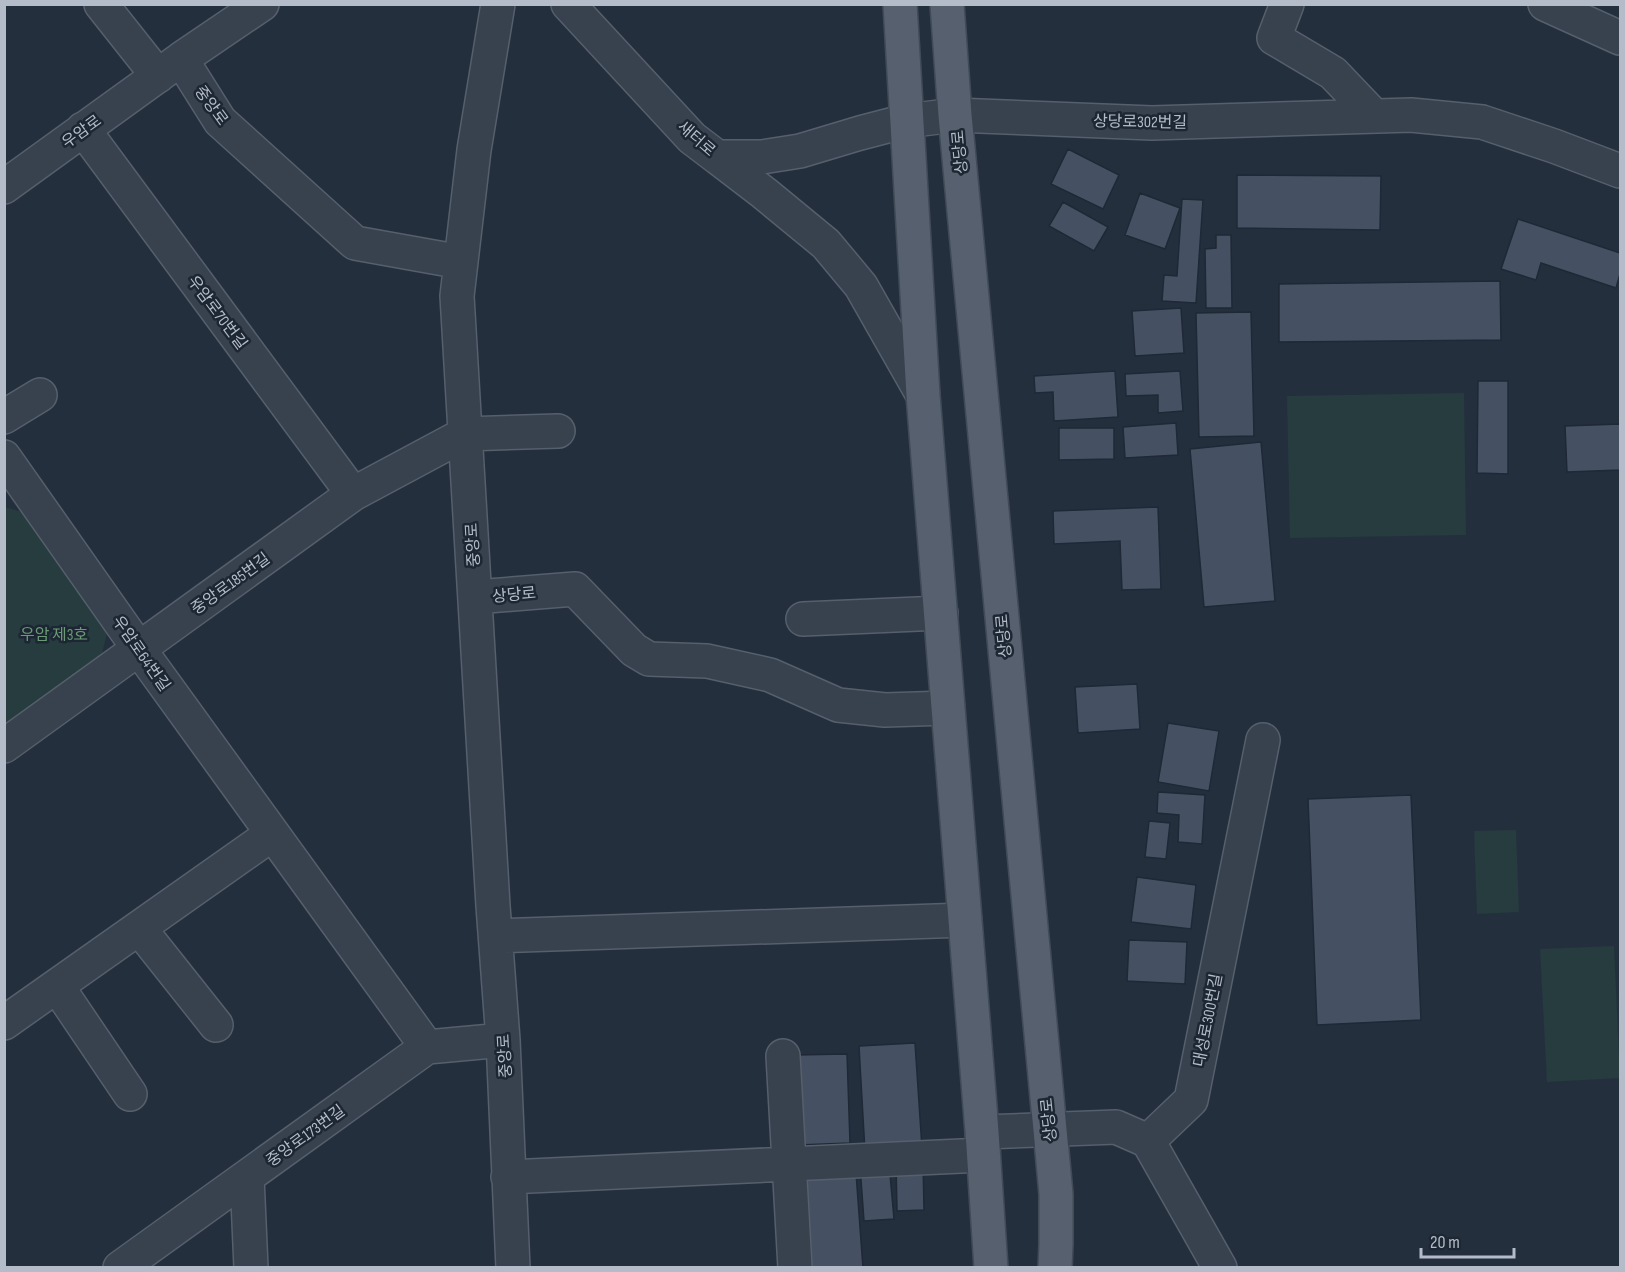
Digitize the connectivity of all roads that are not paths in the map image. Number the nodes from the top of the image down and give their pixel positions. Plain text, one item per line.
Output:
1 (102, 4) edge
2 (262, 4) edge
3 (498, 4) edge
4 (568, 4) edge
5 (900, 4) edge
6 (947, 4) edge
7 (1287, 4) edge
8 (1545, 4) edge
9 (1620, 39) edge
10 (169, 68) junction
11 (955, 115) junction
12 (1374, 116) junction
13 (906, 121) junction
14 (83, 129) junction
15 (717, 158) junction
16 (1620, 171) edge
17 (4, 188) edge
18 (461, 262) junction
19 (40, 395) dead end
20 (923, 395) junction
21 (4, 417) edge
22 (558, 431) dead end
23 (465, 434) junction
24 (8, 468) edge
25 (353, 494) junction
26 (475, 597) junction
27 (940, 613) junction
28 (803, 619) dead end
29 (138, 649) junction
30 (948, 708) junction
31 (1263, 740) dead end
32 (4, 746) edge
33 (272, 834) junction
34 (965, 920) junction
35 (139, 928) junction
36 (496, 936) junction
37 (67, 979) junction
38 (4, 1023) edge
39 (216, 1025) dead end
40 (503, 1040) junction
41 (427, 1047) junction
42 (783, 1056) dead end
43 (130, 1094) dead end
44 (1049, 1130) junction
45 (1148, 1141) junction
46 (982, 1144) junction
47 (790, 1164) junction
48 (247, 1177) junction
49 (508, 1177) junction
50 (120, 1268) edge
51 (251, 1268) edge
52 (513, 1268) edge
53 (795, 1268) edge
54 (991, 1268) edge
55 (1054, 1268) edge
56 (1220, 1268) edge

1 - 10 street
2 - 10 street, 우암로
3 - 18 street, 중앙로
4 - 15 street, 새터로
5 - 13 main road
6 - 11 main road, 상당로
7 - 12 street
8 - 9 street
10 - 14 street, 우암로
10 - 18 street, 중앙로
11 - 12 street, 상당로302번길
11 - 13 street, 상당로302번길
11 - 44 main road, 상당로
12 - 16 street, 상당로302번길
13 - 15 street, 새터로
13 - 20 main road
14 - 17 street, 우암로
14 - 25 street, 우암로70번길
15 - 20 street
18 - 23 street, 중앙로
19 - 21 street
20 - 27 main road
22 - 23 street
23 - 25 street, 중앙로185번길
23 - 26 street, 중앙로
24 - 29 street, 우암로64번길
25 - 29 street, 중앙로185번길
26 - 30 street, 상당로
26 - 36 street, 중앙로
27 - 28 street
27 - 30 main road
29 - 32 street, 중앙로185번길
29 - 33 street, 우암로64번길
30 - 34 main road
31 - 45 street, 대성로300번길
33 - 35 street
33 - 41 street, 우암로64번길
34 - 36 street
34 - 46 main road
35 - 37 street
35 - 39 street
36 - 40 street, 중앙로
37 - 38 street
37 - 43 street
40 - 41 street
40 - 49 street, 중앙로
41 - 48 street, 중앙로173번길
42 - 47 street
44 - 45 street
44 - 46 street
44 - 55 main road, 상당로
45 - 56 street
46 - 47 street
46 - 54 main road
47 - 49 street
47 - 53 street
48 - 50 street, 중앙로173번길
48 - 51 street
49 - 52 street, 중앙로

